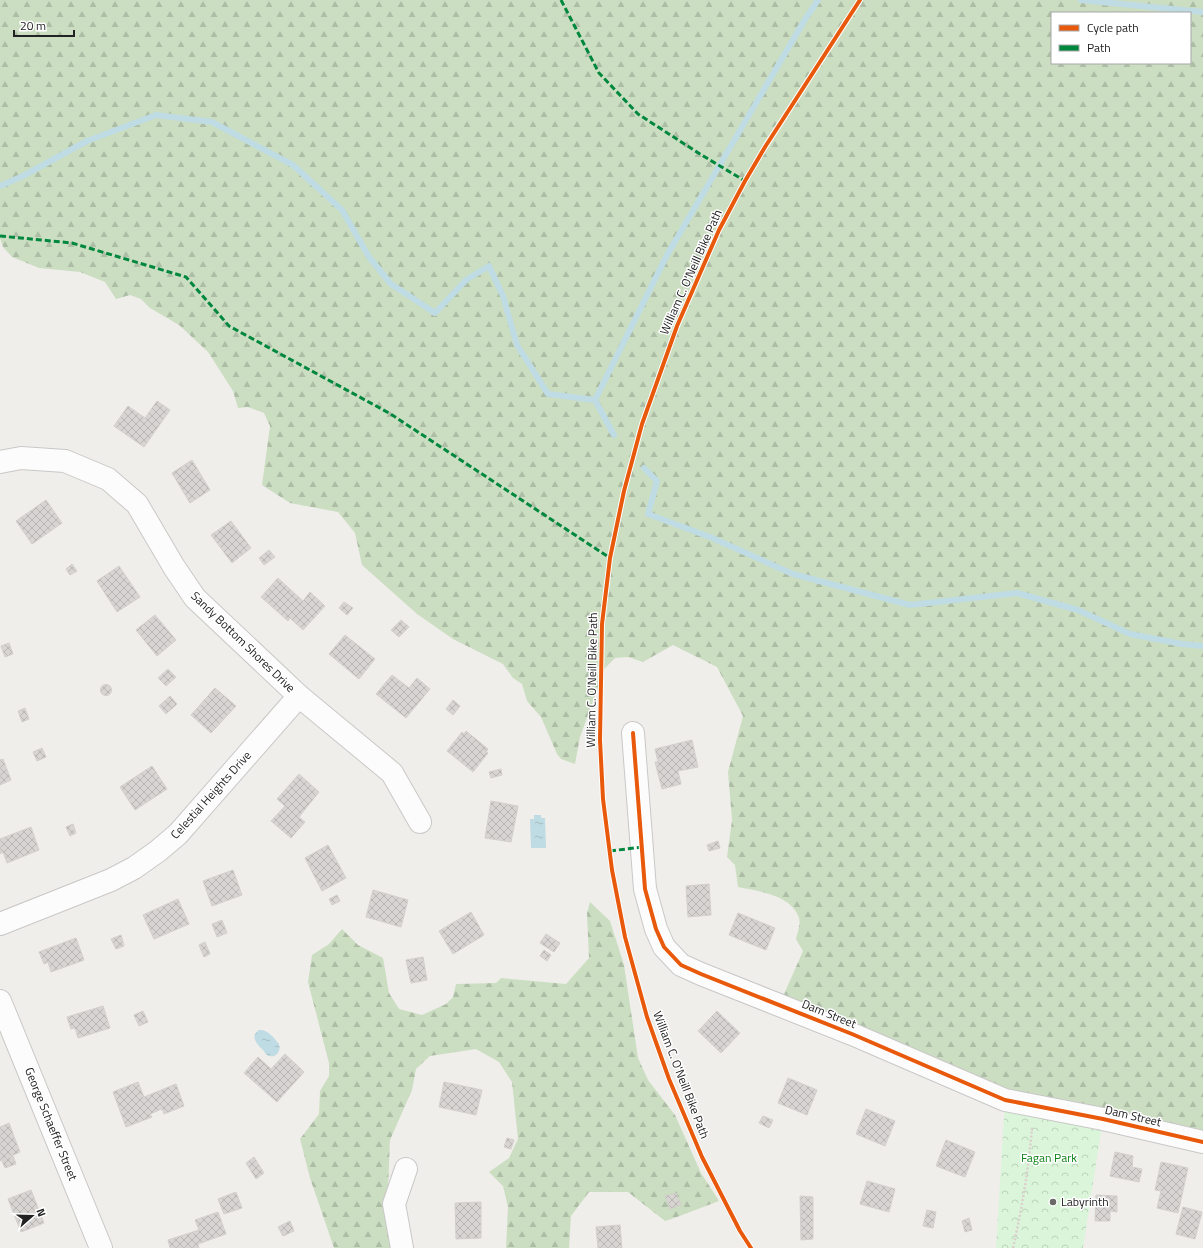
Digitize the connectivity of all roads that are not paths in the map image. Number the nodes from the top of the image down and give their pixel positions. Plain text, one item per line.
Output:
1 (0, 462) edge
2 (299, 696) junction
3 (633, 733) dead end
4 (420, 822) dead end
5 (0, 924) edge
6 (0, 1001) edge
7 (1203, 1142) edge
8 (406, 1169) dead end
9 (102, 1248) edge
10 (402, 1248) edge

1 - 2 street, Sandy Bottom Shores Drive
2 - 4 street, Sandy Bottom Shores Drive
2 - 5 street, Celestial Heights Drive
3 - 7 street, Dam Street
6 - 9 street, George Schaeffer Street
8 - 10 street

